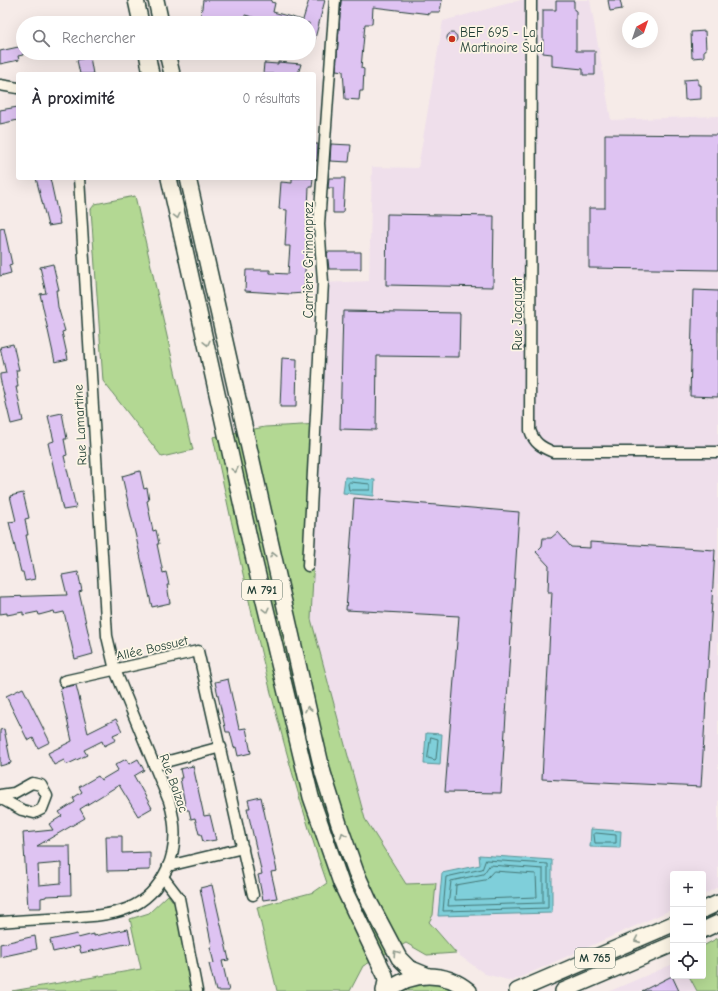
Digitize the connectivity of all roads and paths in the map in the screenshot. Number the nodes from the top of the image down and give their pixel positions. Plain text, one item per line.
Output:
1 (136, 0) edge
2 (156, 0) edge
3 (335, 0) edge
4 (531, 0) edge
5 (139, 16) edge
6 (159, 16) edge
7 (149, 60) edge
8 (169, 60) edge
9 (151, 72) edge
10 (172, 72) edge
11 (0, 85) edge
12 (16, 88) edge
13 (80, 180) edge
14 (169, 180) edge
15 (188, 180) edge
16 (718, 452) edge
17 (308, 566) dead end
18 (115, 670) junction
19 (64, 681) dead end
20 (221, 747) junction
21 (154, 765) junction
22 (243, 848) junction
23 (168, 866) junction
24 (163, 877) junction
25 (253, 895) dead end
26 (718, 904) edge
27 (706, 909) edge
28 (0, 922) edge
29 (718, 923) edge
30 (670, 925) edge
31 (706, 929) edge
32 (670, 945) edge
33 (426, 976) junction
34 (197, 991) edge
35 (384, 991) edge
36 (388, 991) edge
37 (469, 991) edge
38 (517, 991) edge
39 (563, 991) edge

1 - 5 main road
2 - 6 main road
3 - 17 street, Carrière Grimonprez
4 - 16 street, Rue Jacquart
7 - 9 main road
8 - 10 main road
11 - 12 street
13 - 18 street, Rue Lamartine
14 -> 35 main road, M 791
33 -> 15 main road, M 791
18 - 19 street, Allée Bossuet
18 - 20 street, Allée Bossuet
18 - 21 street, Rue Balzac
20 - 21 street
20 - 22 street, Allée Bossuet
21 - 23 street, Rue Balzac
22 - 23 street
22 - 25 street, Allée Bossuet
23 - 24 street, Rue Balzac
24 - 28 street, Rue Balzac
24 - 34 street
26 - 27 main road
29 - 31 main road
30 -> 38 main road, M 765
32 - 39 main road, M 765
33 - 36 main road
33 - 37 main road

